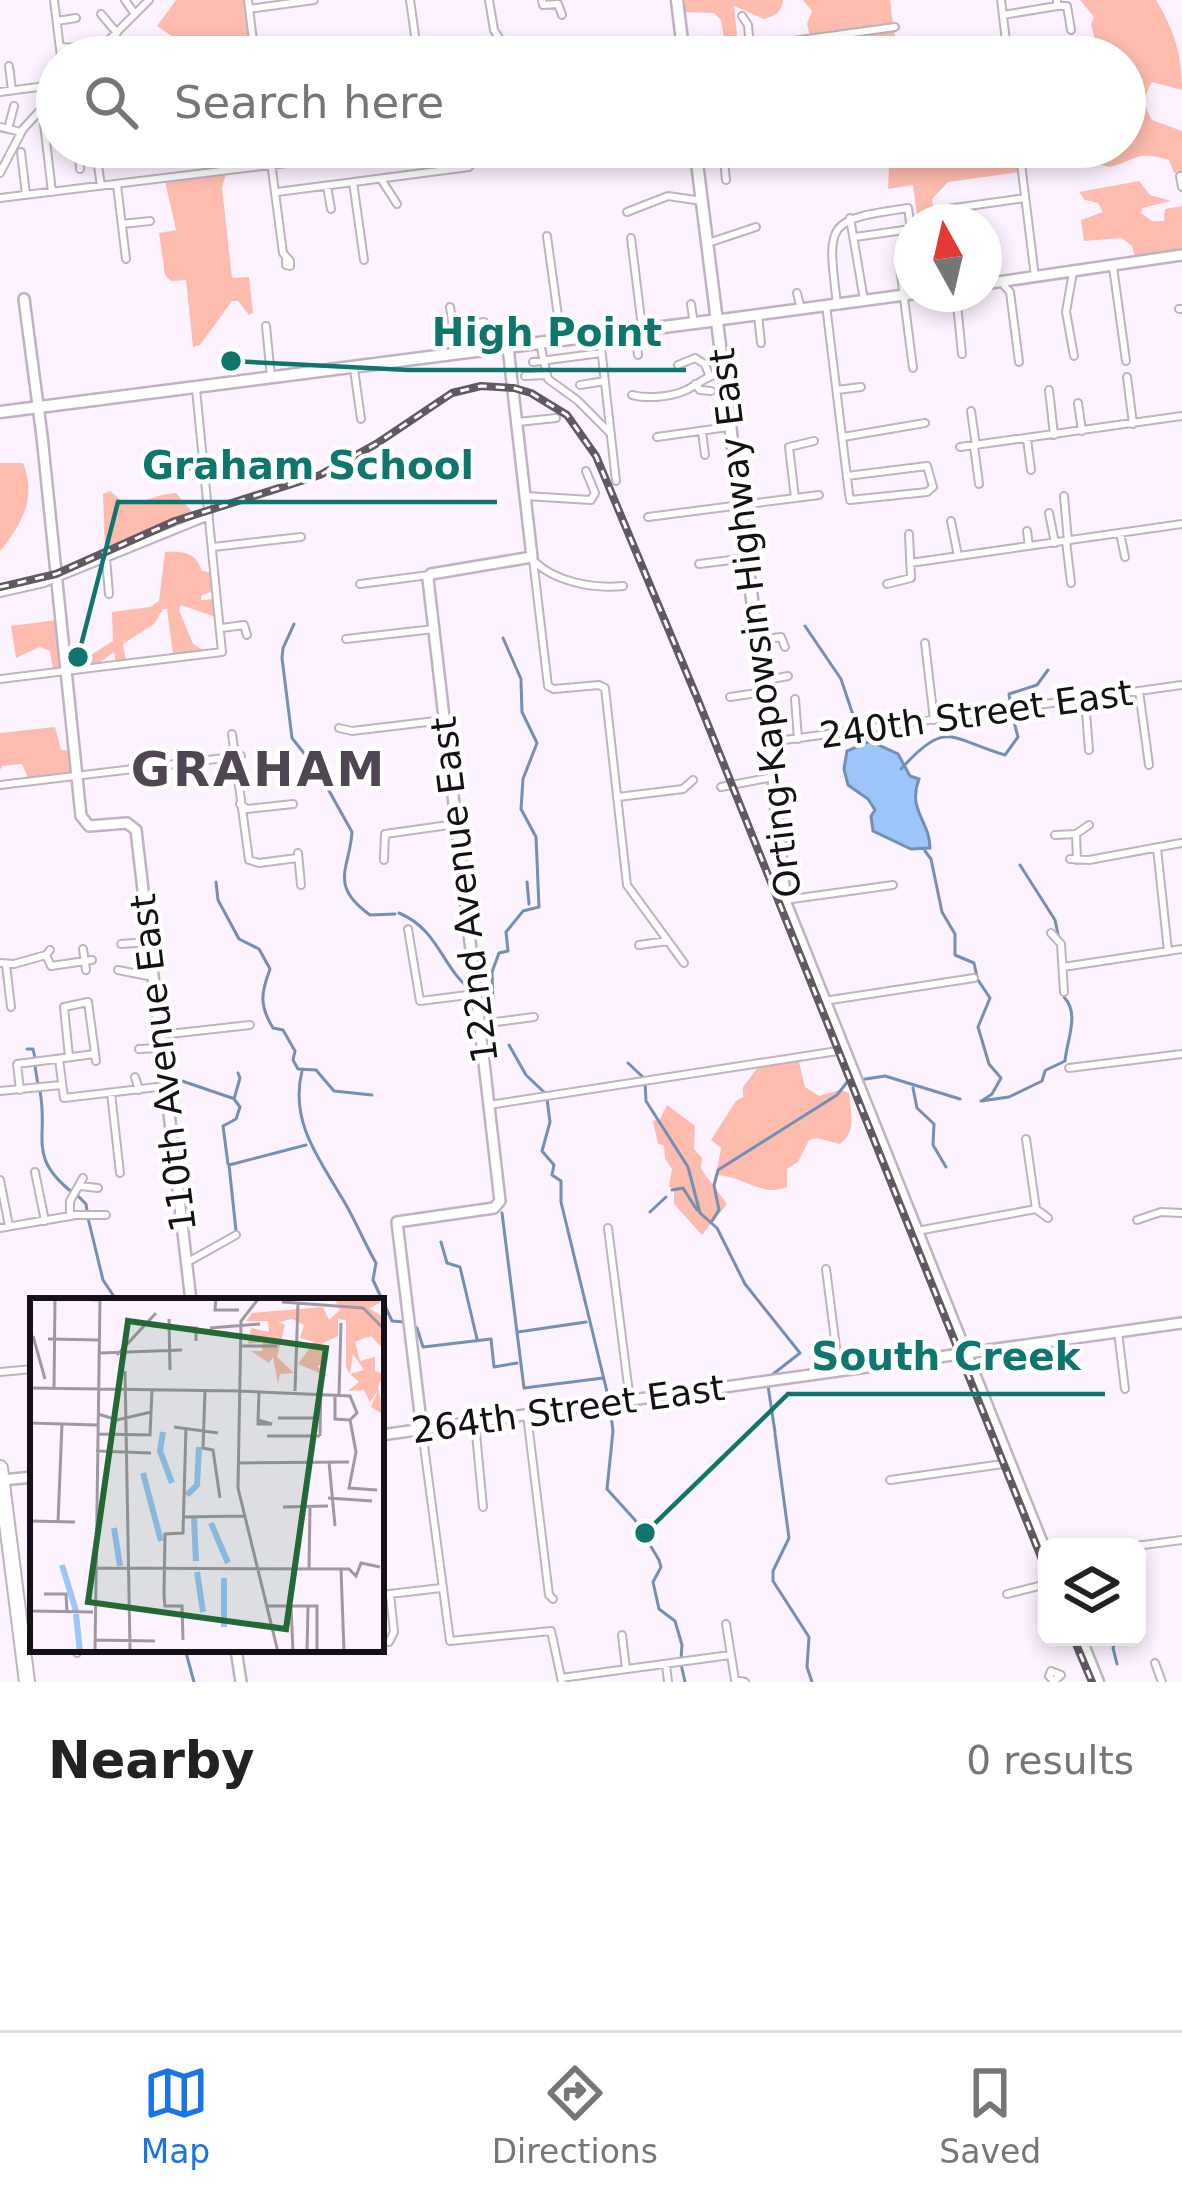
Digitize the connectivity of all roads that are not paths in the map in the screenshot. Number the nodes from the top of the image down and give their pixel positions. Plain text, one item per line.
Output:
1 (54, 0) edge
2 (125, 0) edge
3 (149, 0) edge
4 (314, 0) edge
5 (410, 0) edge
6 (489, 0) edge
7 (677, 0) edge
8 (1001, 0) edge
9 (277, 2) edge
10 (543, 2) edge
11 (1057, 3) edge
12 (248, 4) edge
13 (101, 14) dead end
14 (135, 14) junction
15 (562, 15) dead end
16 (1003, 15) junction
17 (742, 16) dead end
18 (76, 19) dead end
19 (57, 21) junction
20 (896, 26) dead end
21 (1071, 30) dead end
22 (117, 33) junction
23 (59, 36) edge
24 (114, 36) edge
25 (252, 36) edge
26 (415, 36) edge
27 (498, 36) edge
28 (681, 36) edge
29 (749, 36) edge
30 (826, 36) edge
31 (1006, 36) edge
32 (9, 66) dead end
33 (36, 87) edge
34 (12, 90) junction
35 (0, 92) edge
36 (14, 106) dead end
37 (36, 115) edge
38 (4, 128) edge
39 (21, 132) junction
40 (21, 152) dead end
41 (49, 168) edge
42 (98, 168) edge
43 (239, 168) edge
44 (271, 168) edge
45 (462, 168) edge
46 (699, 168) edge
47 (725, 168) edge
48 (1021, 168) edge
49 (0, 173) edge
50 (1180, 176) edge
51 (381, 178) junction
52 (727, 179) dead end
53 (353, 182) junction
54 (117, 184) junction
55 (101, 186) junction
56 (327, 186) junction
57 (1182, 187) edge
58 (52, 192) junction
59 (277, 192) junction
60 (26, 195) junction
61 (0, 198) edge
62 (1025, 198) junction
63 (702, 201) junction
64 (397, 204) dead end
65 (982, 204) edge
66 (331, 209) dead end
67 (894, 210) edge
68 (627, 212) dead end
69 (850, 218) junction
70 (150, 221) dead end
71 (122, 224) junction
72 (756, 226) dead end
73 (894, 231) edge
74 (548, 236) dead end
75 (855, 237) junction
76 (632, 238) dead end
77 (708, 243) junction
78 (1182, 256) edge
79 (286, 257) dead end
80 (126, 259) dead end
81 (364, 260) dead end
82 (1113, 267) junction
83 (1073, 272) junction
84 (1036, 277) junction
85 (1002, 282) edge
86 (1002, 283) edge
87 (797, 292) dead end
88 (894, 297) edge
89 (24, 299) dead end
90 (864, 300) junction
91 (691, 304) dead end
92 (832, 305) junction
93 (450, 307) dead end
94 (801, 309) junction
95 (909, 312) edge
96 (958, 312) edge
97 (758, 315) junction
98 (718, 320) junction
99 (484, 322) dead end
100 (694, 324) junction
101 (266, 326) dead end
102 (453, 328) junction
103 (639, 331) junction
104 (561, 341) junction
105 (761, 343) dead end
106 (540, 344) junction
107 (508, 347) junction
108 (962, 354) dead end
109 (456, 355) junction
110 (638, 355) dead end
111 (1074, 356) dead end
112 (538, 361) junction
113 (1018, 362) dead end
114 (1126, 362) dead end
115 (678, 365) dead end
116 (913, 368) dead end
117 (354, 369) junction
118 (725, 373) junction
119 (545, 375) junction
120 (710, 375) junction
121 (525, 376) dead end
122 (1127, 377) dead end
123 (271, 380) junction
124 (604, 382) junction
125 (695, 384) junction
126 (580, 385) dead end
127 (861, 387) dead end
128 (196, 389) junction
129 (837, 390) junction
130 (1049, 390) dead end
131 (711, 391) dead end
132 (632, 395) dead end
133 (1078, 403) dead end
134 (38, 408) junction
135 (971, 411) dead end
136 (0, 412) edge
137 (1182, 416) edge
138 (556, 418) dead end
139 (361, 419) dead end
140 (518, 422) junction
141 (925, 423) dead end
142 (1132, 424) junction
143 (731, 425) junction
144 (700, 428) junction
145 (1082, 431) junction
146 (610, 434) junction
147 (1054, 435) junction
148 (656, 437) dead end
149 (842, 437) junction
150 (1027, 439) junction
151 (814, 441) dead end
152 (975, 446) junction
153 (960, 447) dead end
154 (705, 455) dead end
155 (204, 464) junction
156 (1031, 470) dead end
157 (586, 471) dead end
158 (149, 475) dead end
159 (847, 476) junction
160 (616, 481) dead end
161 (980, 484) dead end
162 (820, 494) dead end
163 (526, 496) junction
164 (1064, 496) dead end
165 (795, 498) junction
166 (741, 505) junction
167 (1049, 513) dead end
168 (209, 515) junction
169 (648, 517) dead end
170 (951, 521) dead end
171 (1182, 524) edge
172 (1027, 531) dead end
173 (1120, 533) junction
174 (909, 534) dead end
175 (301, 537) dead end
176 (1067, 541) junction
177 (1055, 543) junction
178 (1029, 546) junction
179 (213, 547) junction
180 (958, 556) junction
181 (1126, 556) dead end
182 (532, 557) junction
183 (106, 558) junction
184 (747, 558) junction
185 (910, 563) junction
186 (699, 564) dead end
187 (429, 575) junction
188 (56, 579) junction
189 (360, 584) dead end
190 (887, 584) dead end
191 (1071, 584) dead end
192 (623, 586) dead end
193 (0, 592) edge
194 (109, 594) dead end
195 (221, 628) junction
196 (434, 628) junction
197 (247, 634) dead end
198 (346, 639) dead end
199 (762, 639) junction
200 (925, 643) dead end
201 (785, 647) dead end
202 (66, 671) junction
203 (788, 676) dead end
204 (0, 679) edge
205 (1182, 685) edge
206 (763, 687) junction
207 (1139, 691) junction
208 (730, 697) dead end
209 (795, 699) dead end
210 (1085, 699) junction
211 (444, 720) junction
212 (934, 720) junction
213 (340, 728) dead end
214 (232, 734) dead end
215 (798, 739) junction
216 (770, 742) junction
217 (1089, 750) dead end
218 (237, 757) junction
219 (1149, 765) dead end
220 (77, 776) junction
221 (773, 777) junction
222 (693, 780) dead end
223 (0, 785) edge
224 (721, 787) dead end
225 (618, 797) junction
226 (238, 801) junction
227 (293, 804) dead end
228 (456, 824) junction
229 (1089, 825) dead end
230 (1076, 834) junction
231 (1055, 835) dead end
232 (1180, 844) edge
233 (1156, 848) junction
234 (384, 860) dead end
235 (301, 885) dead end
236 (893, 885) dead end
237 (785, 900) junction
238 (408, 929) dead end
239 (1051, 933) dead end
240 (668, 941) junction
241 (149, 942) junction
242 (121, 944) dead end
243 (639, 945) dead end
244 (83, 949) dead end
245 (1182, 949) edge
246 (1168, 951) junction
247 (684, 963) dead end
248 (3, 964) edge
249 (1063, 967) junction
250 (118, 970) dead end
251 (153, 977) junction
252 (974, 978) dead end
253 (1064, 992) dead end
254 (476, 994) junction
255 (824, 1001) junction
256 (11, 1007) dead end
257 (534, 1016) dead end
258 (250, 1024) dead end
259 (480, 1024) junction
260 (160, 1035) junction
261 (161, 1048) junction
262 (139, 1049) dead end
263 (844, 1050) junction
264 (1182, 1054) edge
265 (64, 1058) junction
266 (1069, 1068) dead end
267 (135, 1077) dead end
268 (61, 1085) junction
269 (166, 1087) junction
270 (20, 1090) junction
271 (139, 1090) junction
272 (0, 1091) edge
273 (111, 1093) junction
274 (489, 1105) junction
275 (1026, 1139) dead end
276 (35, 1172) dead end
277 (120, 1173) dead end
278 (0, 1180) edge
279 (98, 1188) dead end
280 (1036, 1210) junction
281 (1182, 1213) edge
282 (97, 1215) dead end
283 (70, 1216) junction
284 (1048, 1219) dead end
285 (1137, 1220) dead end
286 (45, 1221) junction
287 (4, 1227) edge
288 (608, 1228) dead end
289 (916, 1231) junction
290 (236, 1235) dead end
291 (186, 1263) junction
292 (826, 1269) dead end
293 (191, 1298) edge
294 (1182, 1323) edge
295 (1118, 1332) junction
296 (966, 1354) junction
297 (30, 1369) edge
298 (0, 1372) edge
299 (839, 1372) junction
300 (1125, 1389) dead end
301 (630, 1401) junction
302 (527, 1415) junction
303 (475, 1423) junction
304 (422, 1430) junction
305 (384, 1435) edge
306 (1010, 1463) junction
307 (1, 1478) edge
308 (890, 1480) dead end
309 (483, 1507) dead end
310 (1040, 1538) edge
311 (1182, 1540) edge
312 (1146, 1545) edge
313 (6, 1559) edge
314 (1038, 1586) edge
315 (441, 1588) junction
316 (386, 1594) edge
317 (1006, 1594) dead end
318 (554, 1598) dead end
319 (25, 1610) edge
320 (726, 1624) dead end
321 (622, 1635) dead end
322 (389, 1642) dead end
323 (1084, 1646) edge
324 (237, 1652) edge
325 (730, 1655) junction
326 (1155, 1663) dead end
327 (666, 1664) junction
328 (626, 1669) junction
329 (562, 1680) edge
330 (734, 1680) edge
331 (27, 1682) edge
332 (242, 1682) edge
333 (668, 1682) edge
334 (746, 1682) edge
335 (1098, 1682) edge
336 (1162, 1682) edge

1 - 19 street
2 - 14 street
3 - 14 street
4 - 9 street
5 - 26 street
6 - 27 street
7 - 28 main road
8 - 16 street
9 - 12 street
10 - 15 street
11 - 16 street
11 - 21 street
12 - 25 street
13 - 22 street
14 - 22 street
16 - 31 street
17 - 29 street
18 - 19 street
19 - 23 street
20 - 30 street
22 - 24 street
32 - 34 street
33 - 34 street
34 - 35 street
36 - 38 street
37 - 39 street
38 - 39 street
39 - 49 street
40 - 60 street
41 - 58 street
42 - 55 street
43 - 54 street
44 - 59 street
45 - 51 street
46 - 63 main road, Orting-Kapowsin Highway East
47 - 52 street
48 - 62 street
50 - 57 street
51 - 53 street
51 - 64 street
53 - 56 street
53 - 81 street
54 - 55 street
54 - 71 street
55 - 58 street
56 - 59 street
56 - 66 street
58 - 60 street
59 - 79 street
60 - 61 street
62 - 65 street
62 - 84 street
63 - 68 street
63 - 77 main road, Orting-Kapowsin Highway East
67 - 69 street
69 - 75 street
69 - 92 street
70 - 71 street
71 - 80 street
72 - 77 street
73 - 75 street
74 - 104 street
75 - 90 street
76 - 103 street
77 - 98 main road, Orting-Kapowsin Highway East
78 - 82 street
82 - 83 street
82 - 114 street
83 - 84 street
83 - 111 street
84 - 85 street
86 - 113 street
87 - 94 street
88 - 90 street
89 - 134 street
90 - 92 street
91 - 100 street
92 - 94 street
92 - 129 street
93 - 102 street
94 - 97 street
95 - 116 street
96 - 108 street
97 - 98 street
97 - 105 street
98 - 100 main road
98 - 118 main road, Orting-Kapowsin Highway East
99 - 102 street
100 - 103 main road
101 - 123 street
102 - 109 street
103 - 104 main road
103 - 110 street
104 - 106 main road
106 - 107 main road
106 - 112 street
107 - 109 main road
107 - 140 street
109 - 117 main road
112 - 119 street
112 - 124 street
115 - 120 street
117 - 123 main road
117 - 139 street
118 - 120 street
118 - 143 main road, Orting-Kapowsin Highway East
119 - 121 street
119 - 146 street
120 - 125 street
122 - 142 street
123 - 128 main road
124 - 126 street
124 - 146 street
125 - 131 street
125 - 132 street
127 - 129 street
128 - 134 main road
128 - 155 street
129 - 149 street
130 - 147 street
133 - 145 street
134 - 136 main road
134 - 188 street
135 - 152 street
137 - 142 street
138 - 140 street
140 - 163 street
141 - 149 street
142 - 145 street
143 - 144 street
143 - 166 main road, Orting-Kapowsin Highway East
144 - 148 street
144 - 154 street
145 - 147 street
146 - 160 street
147 - 150 street
149 - 159 street
150 - 152 street
150 - 156 street
151 - 165 street
152 - 153 street
152 - 161 street
155 - 158 street
155 - 168 street
157 - 163 street
159 - 159 street
162 - 165 street
163 - 182 street
164 - 176 street
165 - 166 street
166 - 169 street
166 - 184 main road, Orting-Kapowsin Highway East
167 - 177 street
168 - 179 street
168 - 183 street
170 - 180 street
171 - 173 street
172 - 178 street
173 - 176 street
173 - 181 street
174 - 185 street
175 - 179 street
176 - 177 street
176 - 191 street
177 - 178 street
178 - 180 street
179 - 195 street
180 - 185 street
182 - 187 street
182 - 192 street
182 - 225 street
183 - 188 street
183 - 194 street
184 - 186 street
184 - 199 main road, Orting-Kapowsin Highway East
185 - 190 street
187 - 189 street
187 - 196 street, 122nd Avenue East
188 - 193 street
188 - 202 street
195 - 197 street
195 - 202 street
196 - 198 street
196 - 211 street, 122nd Avenue East
199 - 201 street
199 - 206 main road, Orting-Kapowsin Highway East
200 - 212 street
202 - 204 street
202 - 220 street
203 - 206 street
205 - 207 street, 240th Street East
206 - 208 street
206 - 216 main road, Orting-Kapowsin Highway East
207 - 210 street, 240th Street East
207 - 219 street
209 - 215 street
210 - 212 street, 240th Street East
210 - 217 street
211 - 213 street
211 - 228 street, 122nd Avenue East
212 - 215 street, 240th Street East
214 - 218 street
215 - 216 street, 240th Street East
216 - 221 main road, Orting-Kapowsin Highway East
218 - 220 street
218 - 226 street
220 - 223 street
220 - 241 street, 110th Avenue East
221 - 224 street
221 - 237 main road, Orting-Kapowsin Highway East
222 - 225 street
225 - 240 street
226 - 227 street
226 - 235 street
228 - 234 street
228 - 254 street, 122nd Avenue East
229 - 230 street
230 - 231 street
230 - 233 street
232 - 233 street
233 - 246 street
236 - 237 street
237 - 255 main road, Orting-Kapowsin Highway East
238 - 254 street
239 - 249 street
240 - 243 street
240 - 247 street
241 - 242 street
241 - 251 street, 110th Avenue East
244 - 248 street
245 - 246 street
246 - 249 street
248 - 256 street
249 - 253 street
250 - 251 street
251 - 260 street, 110th Avenue East
252 - 255 street
254 - 259 street, 122nd Avenue East
255 - 263 main road, Orting-Kapowsin Highway East
257 - 259 street
258 - 260 street
259 - 274 street, 122nd Avenue East
260 - 261 street, 110th Avenue East
261 - 262 street
261 - 269 street, 110th Avenue East
263 - 274 street
263 - 289 main road, Orting-Kapowsin Highway East
264 - 266 street
265 - 265 street
265 - 268 street
265 - 270 street
267 - 271 street
268 - 270 street
268 - 273 street
269 - 271 street
269 - 291 street, 110th Avenue East
270 - 272 street
271 - 273 street
273 - 277 street
274 - 304 street, 122nd Avenue East
275 - 280 street
276 - 286 street
278 - 287 street
279 - 283 street
280 - 284 street
280 - 289 street
281 - 285 street
282 - 283 street
283 - 286 street
286 - 287 street
288 - 301 street
289 - 296 main road, Orting-Kapowsin Highway East
290 - 291 street
291 - 293 street, 110th Avenue East
292 - 299 street
294 - 295 street, 264th Street East
295 - 296 street, 264th Street East
295 - 300 street
296 - 299 street, 264th Street East
296 - 306 main road, Orting-Kapowsin Highway East
297 - 298 street
299 - 301 street, 264th Street East
301 - 302 street, 264th Street East
302 - 303 street, 264th Street East
302 - 318 street
303 - 304 street, 264th Street East
303 - 309 street
304 - 305 street, 264th Street East
304 - 315 street
306 - 308 street
306 - 310 main road, Orting-Kapowsin Highway East
307 - 313 main road
311 - 312 street
313 - 319 main road
314 - 317 street
315 - 316 street
315 - 329 street
316 - 322 street
319 - 331 main road
320 - 325 street
321 - 328 street
323 - 335 main road
324 - 332 street
325 - 327 street
325 - 330 street
326 - 336 street
327 - 328 street
327 - 333 street
328 - 329 street
330 - 334 street

